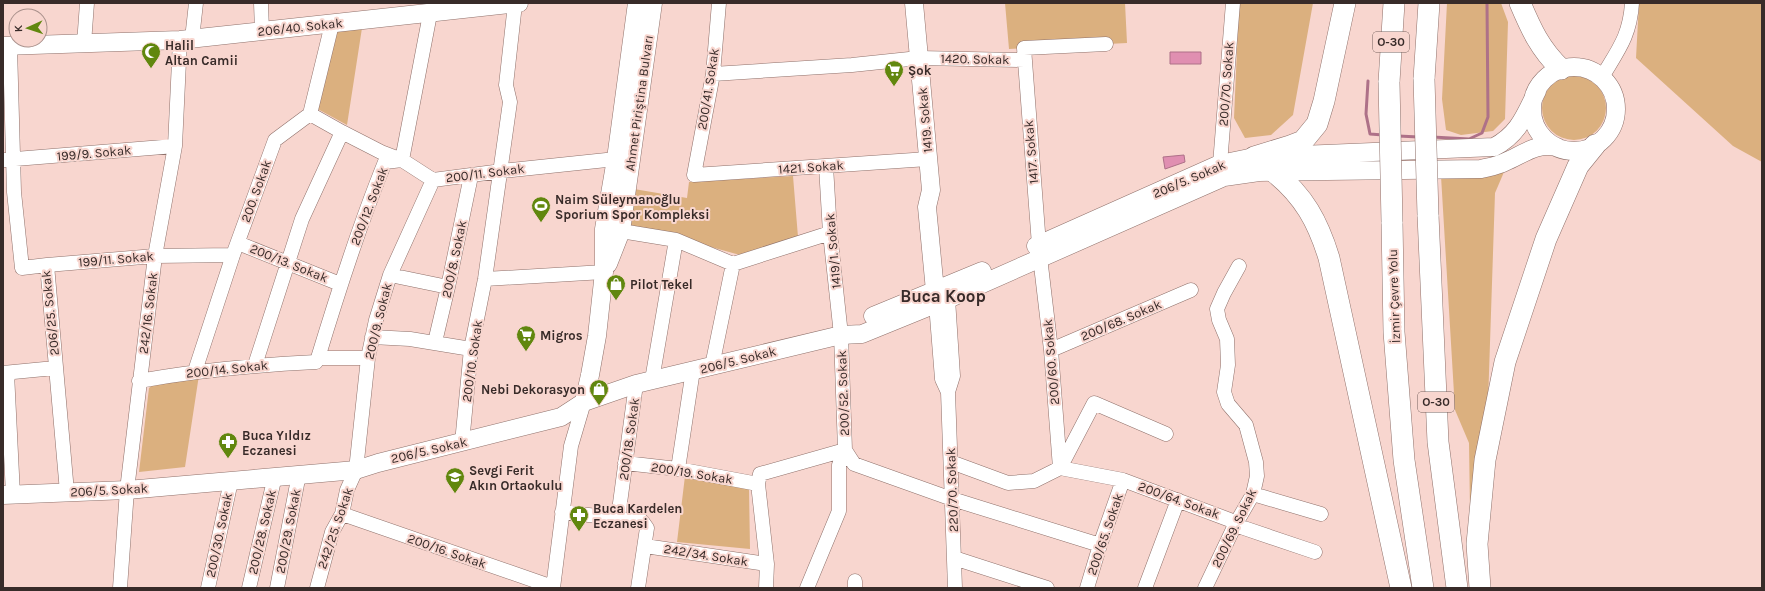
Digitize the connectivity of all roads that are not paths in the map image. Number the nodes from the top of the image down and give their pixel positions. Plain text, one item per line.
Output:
1 (87, 3) edge
2 (196, 3) edge
3 (261, 3) edge
4 (517, 3) edge
5 (637, 3) edge
6 (653, 3) edge
7 (719, 3) edge
8 (914, 3) edge
9 (1233, 3) edge
10 (1345, 3) edge
11 (1394, 3) edge
12 (1429, 3) edge
13 (1520, 3) edge
14 (1632, 3) edge
15 (430, 14) junction
16 (332, 24) junction
17 (262, 31) junction
18 (186, 39) junction
19 (84, 44) junction
20 (1106, 44) dead end
21 (7, 46) edge
22 (919, 58) junction
23 (1024, 60) junction
24 (1561, 69) junction
25 (713, 74) junction
26 (1602, 77) junction
27 (1537, 90) junction
28 (8, 97) edge
29 (310, 114) junction
30 (342, 132) junction
31 (175, 146) junction
32 (1595, 146) junction
33 (1557, 147) junction
34 (1254, 157) junction
35 (616, 159) junction
36 (928, 159) junction
37 (402, 160) junction
38 (9, 161) edge
39 (1220, 164) junction
40 (826, 166) junction
41 (502, 171) junction
42 (1274, 172) junction
43 (694, 175) joint
44 (471, 176) junction
45 (433, 180) junction
46 (9, 192) edge
47 (621, 231) junction
48 (830, 233) junction
49 (676, 240) junction
50 (236, 249) junction
51 (1040, 251) junction
52 (155, 256) junction
53 (288, 262) junction
54 (733, 264) junction
55 (47, 265) junction
56 (1239, 266) dead end
57 (604, 272) junction
58 (390, 275) junction
59 (485, 279) junction
60 (340, 284) junction
61 (448, 287) junction
62 (1192, 290) dead end
63 (941, 295) junction
64 (841, 335) junction
65 (372, 337) junction
66 (434, 342) junction
67 (471, 349) junction
68 (1051, 350) junction
69 (368, 358) junction
70 (317, 360) junction
71 (255, 365) junction
72 (712, 366) junction
73 (56, 368) junction
74 (693, 370) junction
75 (195, 371) junction
76 (5, 373) edge
77 (139, 381) junction
78 (644, 382) junction
79 (584, 402) junction
80 (1166, 434) dead end
81 (462, 443) junction
82 (845, 450) junction
83 (951, 462) junction
84 (625, 463) junction
85 (1060, 468) junction
86 (678, 469) junction
87 (356, 470) junction
88 (299, 474) junction
89 (275, 476) junction
90 (1123, 480) junction
91 (231, 481) junction
92 (758, 484) junction
93 (127, 490) junction
94 (67, 492) junction
95 (1253, 494) junction
96 (8, 495) edge
97 (952, 499) junction
98 (1178, 500) junction
99 (562, 512) junction
100 (342, 514) junction
101 (1322, 514) dead end
102 (618, 518) junction
103 (1235, 525) junction
104 (1100, 545) junction
105 (644, 546) junction
106 (1316, 552) dead end
107 (954, 558) junction
108 (767, 564) junction
109 (120, 588) edge
110 (208, 588) edge
111 (249, 588) edge
112 (277, 588) edge
113 (317, 588) edge
114 (553, 588) edge
115 (638, 588) edge
116 (766, 588) edge
117 (807, 588) edge
118 (955, 588) edge
119 (1047, 588) edge
120 (1087, 588) edge
121 (1145, 588) edge
122 (1205, 588) edge
123 (1401, 588) edge
124 (1423, 588) edge
125 (1457, 588) edge
126 (1480, 588) edge

1 - 19 street
2 - 18 street, 242/16. Sokak
3 - 17 street
4 - 15 main road, 206/40. Sokak
4 - 41 street, 200/10. Sokak
5 - 35 main road, Ahmet Piriştina Bulvarı
6 - 47 main road, Ahmet Piriştina Bulvarı
7 - 25 street, 200/41. Sokak
8 - 22 main road, 1419. Sokak
9 - 39 street, 200/70. Sokak
10 - 34 highway
11 - 124 highway, İzmir Çevre Yolu / O-30, bridge
12 - 125 highway, O-30, bridge
13 - 24 highway
14 - 26 street
15 - 16 main road, 206/40. Sokak
15 - 37 street, 200/12. Sokak
16 - 17 main road, 206/40. Sokak
16 - 29 street
17 - 18 main road, 206/40. Sokak
18 - 19 main road, 206/40. Sokak
18 - 31 street, 242/16. Sokak
19 - 21 main road, 206/40. Sokak
20 - 23 street, 1420. Sokak
21 - 28 street, 206/25. Sokak
22 - 23 street, 1420. Sokak
22 - 25 street, 1420. Sokak
22 - 36 main road, 1419. Sokak
23 - 51 street, 1417. Sokak
24 - 26 main road
24 - 27 main road
25 - 43 street, 200/41. Sokak
26 - 32 main road
27 - 33 main road
27 - 34 main road, 206/5. Sokak
28 - 38 street, 206/25. Sokak
29 - 30 street, 200/11. Sokak
29 - 50 street, 200. Sokak
30 - 37 street, 200/11. Sokak
30 - 53 street
31 - 38 street, 199/9. Sokak
31 - 52 street, 242/16. Sokak
32 - 33 main road
32 - 126 highway
33 - 42 main road, 206/5. Sokak
34 - 39 main road, 206/5. Sokak
35 - 41 street, 200/11. Sokak
35 - 57 main road, Ahmet Piriştina Bulvarı
36 - 40 street, 1421. Sokak
36 - 63 main road, 1419. Sokak
37 - 45 street, 200/11. Sokak
37 - 60 street, 200/12. Sokak
38 - 46 street, 206/25. Sokak
39 - 51 main road, 206/5. Sokak
40 - 43 street, 1421. Sokak
40 - 48 street, 1419/1. Sokak
41 - 44 street, 200/11. Sokak
41 - 59 street, 200/10. Sokak
42 - 51 main road, 206/5. Sokak
42 - 123 highway
44 - 45 street, 200/11. Sokak
44 - 61 street, 200/8. Sokak
45 - 58 street, 200/9. Sokak
46 - 55 street, 206/25. Sokak
47 - 49 street
47 - 57 main road, Ahmet Piriştina Bulvarı
48 - 54 street
48 - 64 street, 1419/1. Sokak
49 - 54 street
49 - 78 street
50 - 52 street, 199/11. Sokak
50 - 53 street, 200/13. Sokak
50 - 75 street, 200. Sokak
51 - 63 main road, 206/5. Sokak
51 - 68 street, 200/60. Sokak
52 - 55 street, 199/11. Sokak
52 - 77 street, 242/16. Sokak
53 - 60 street, 200/13. Sokak
53 - 71 street
54 - 72 street
55 - 73 street, 206/25. Sokak
56 - 95 street, 200/69. Sokak
57 - 59 street
57 - 79 main road, Ahmet Piriştina Bulvarı
58 - 61 street
58 - 65 street, 200/9. Sokak
59 - 67 street, 200/10. Sokak
60 - 70 street, 200/12. Sokak
61 - 66 street, 200/8. Sokak
62 - 68 street, 200/68. Sokak
63 - 64 main road, 206/5. Sokak
63 - 83 street, 220/70. Sokak
64 - 72 main road, 206/5. Sokak
64 - 82 street, 200/52. Sokak
65 - 66 street
65 - 69 street, 200/9. Sokak
66 - 67 street
67 - 81 street, 200/10. Sokak
68 - 85 street, 200/60. Sokak
69 - 70 street, 200/14. Sokak
69 - 87 street, 200/9. Sokak
70 - 71 street, 200/14. Sokak
71 - 75 street, 200/14. Sokak
72 - 74 main road, 206/5. Sokak
73 - 76 street
73 - 94 street, 206/25. Sokak
74 - 78 main road, 206/5. Sokak
74 - 86 street
75 - 77 street, 200/14. Sokak
76 - 96 street
77 - 93 street, 242/16. Sokak
78 - 79 main road, 206/5. Sokak
78 - 84 street, 200/18. Sokak
79 - 81 main road, 206/5. Sokak
79 - 99 street
80 - 85 street
81 - 87 main road, 206/5. Sokak
82 - 92 street, 200/52. Sokak
82 - 97 street
82 - 117 street
83 - 85 street
83 - 97 street, 220/70. Sokak
84 - 86 street, 200/19. Sokak
84 - 102 street, 200/18. Sokak
85 - 90 street, 200/64. Sokak
86 - 92 street, 200/19. Sokak
87 - 88 main road, 206/5. Sokak
87 - 100 street, 242/25. Sokak
88 - 89 main road, 206/5. Sokak
88 - 112 street, 200/29. Sokak
89 - 91 main road, 206/5. Sokak
89 - 111 street, 200/28. Sokak
90 - 98 street, 200/64. Sokak
90 - 104 street, 200/65. Sokak
91 - 93 main road, 206/5. Sokak
91 - 110 street, 200/30. Sokak
92 - 108 street
93 - 94 main road, 206/5. Sokak
93 - 109 street, 242/16. Sokak
94 - 96 main road, 206/5. Sokak
95 - 101 street
95 - 103 street, 200/69. Sokak
97 - 104 street
97 - 107 street, 220/70. Sokak
98 - 103 street, 200/64. Sokak
98 - 121 street
99 - 102 street
99 - 114 street
100 - 113 street, 242/25. Sokak
100 - 114 street, 200/16. Sokak
102 - 105 street
103 - 106 street, 200/64. Sokak
103 - 122 street, 200/69. Sokak
104 - 120 street, 200/65. Sokak
105 - 108 street, 242/34. Sokak
105 - 115 street
107 - 118 street, 220/70. Sokak
107 - 119 street
108 - 116 street

